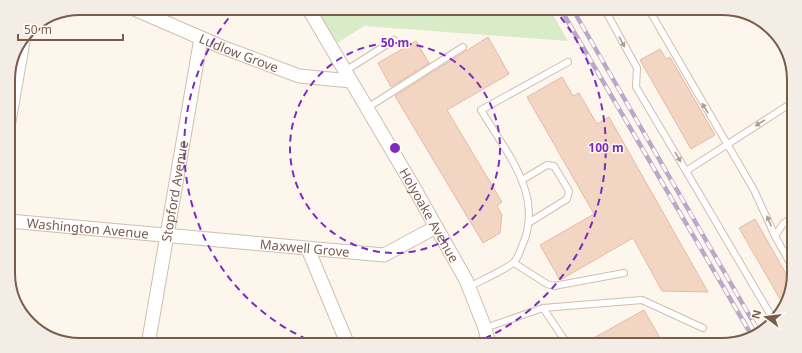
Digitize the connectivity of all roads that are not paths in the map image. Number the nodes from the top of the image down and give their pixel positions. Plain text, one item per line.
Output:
1 (148, 15) edge
2 (312, 15) edge
3 (608, 15) edge
4 (652, 15) edge
5 (201, 38) junction
6 (394, 40) dead end
7 (463, 48) dead end
8 (21, 54) edge
9 (568, 62) dead end
10 (348, 76) junction
11 (15, 87) edge
12 (787, 106) edge
13 (367, 108) junction
14 (727, 144) junction
15 (686, 171) junction
16 (522, 180) junction
17 (787, 221) edge
18 (15, 222) edge
19 (530, 222) junction
20 (436, 227) junction
21 (166, 235) junction
22 (775, 236) junction
23 (308, 249) junction
24 (787, 257) edge
25 (514, 263) junction
26 (624, 273) dead end
27 (468, 286) junction
28 (543, 308) junction
29 (771, 316) edge
30 (485, 328) junction
31 (703, 328) dead end
32 (149, 338) edge
33 (345, 338) edge
34 (487, 338) edge
35 (563, 338) edge

1 - 5 street, Ludlow Grove
2 - 10 street, Holyoake Avenue
3 -> 15 lane
14 -> 4 lane
5 - 10 street, Ludlow Grove
5 - 21 street, Stopford Avenue
6 - 10 lane
7 - 13 lane
8 - 11 street
9 - 16 lane
10 - 13 street, Holyoake Avenue
12 -> 14 lane
13 - 20 street, Holyoake Avenue
14 - 15 lane
22 -> 14 lane
15 - 29 lane
16 - 19 lane
16 - 19 lane
17 - 22 lane
18 - 21 street, Washington Avenue
19 - 25 lane
20 - 23 street, Maxwell Grove
20 - 27 street, Holyoake Avenue
21 - 23 street, Maxwell Grove
21 - 32 street, Stopford Avenue
22 - 24 lane
23 - 33 street
25 - 26 lane
25 - 27 lane
27 - 30 street, Holyoake Avenue
28 - 30 lane
28 - 31 lane
28 - 35 lane
30 - 34 street, Holyoake Avenue

